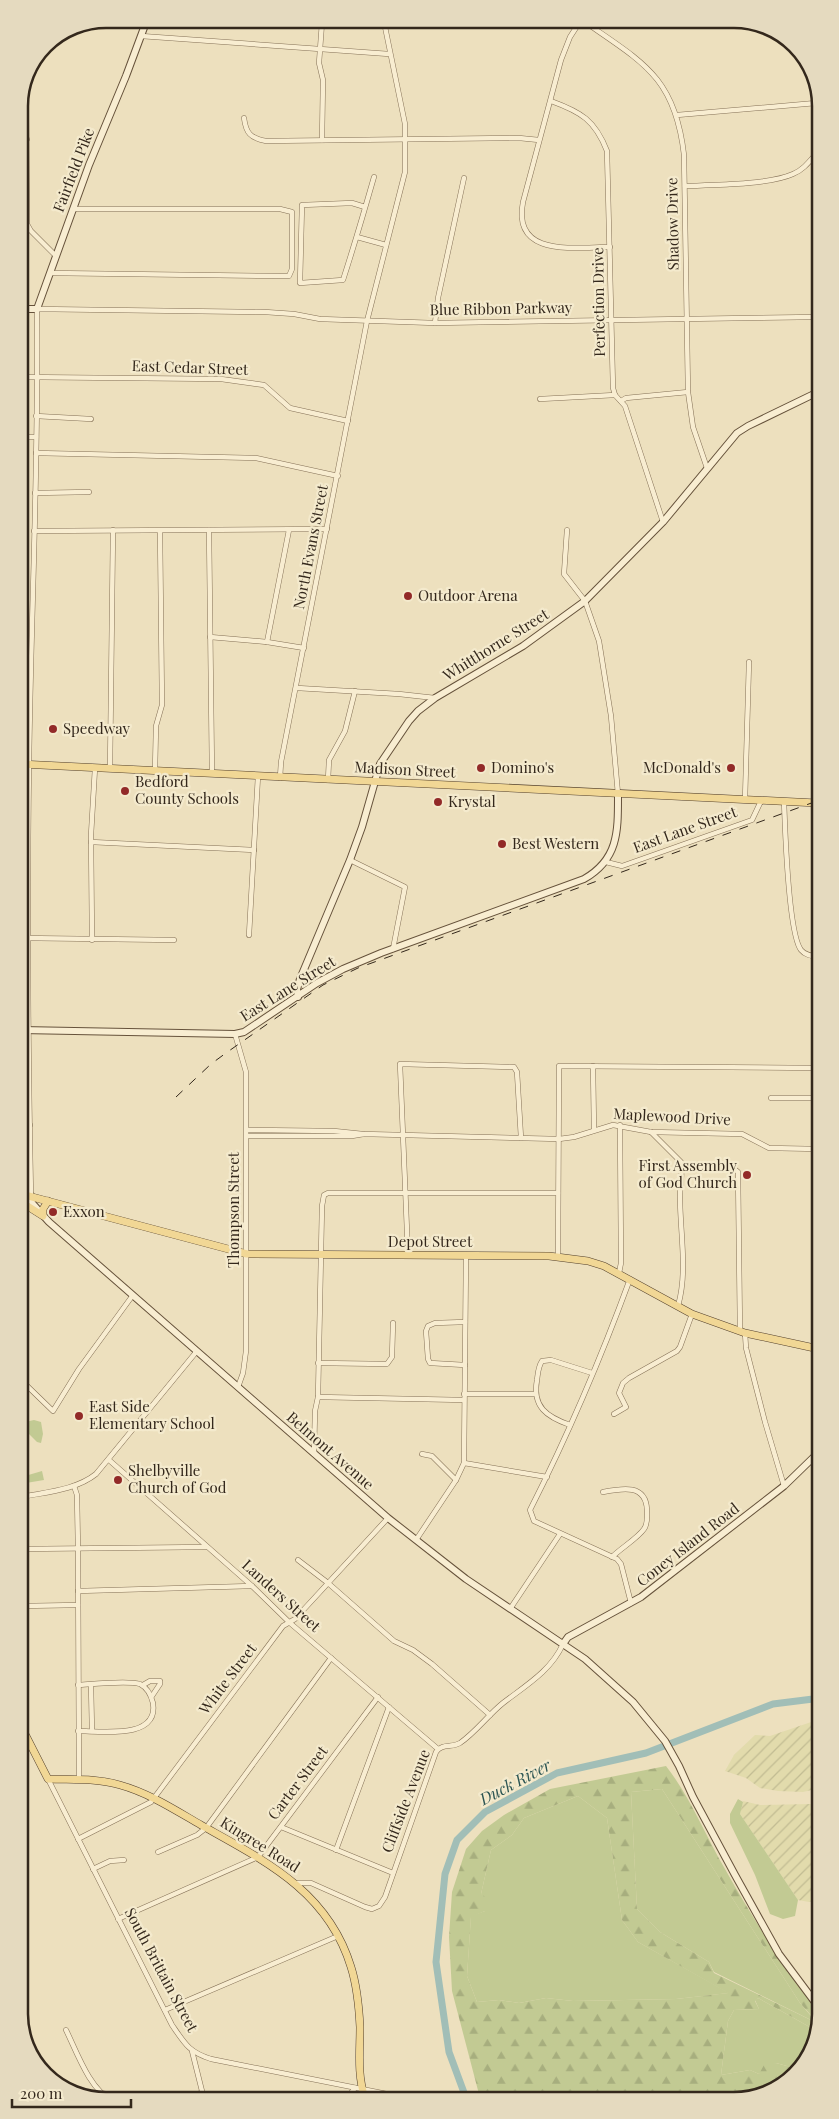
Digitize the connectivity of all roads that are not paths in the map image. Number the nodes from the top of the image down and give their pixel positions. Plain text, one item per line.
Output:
1 (144, 27) edge
2 (322, 27) edge
3 (385, 27) edge
4 (576, 28) edge
5 (592, 28) edge
6 (141, 36) junction
7 (320, 49) junction
8 (389, 54) junction
9 (550, 101) junction
10 (812, 103) edge
11 (677, 115) junction
12 (244, 118) dead end
13 (406, 139) junction
14 (322, 140) junction
15 (539, 140) junction
16 (812, 158) edge
17 (374, 177) dead end
18 (464, 178) dead end
19 (685, 186) junction
20 (365, 207) junction
21 (73, 209) junction
22 (28, 226) edge
23 (357, 237) junction
24 (386, 245) junction
25 (610, 247) junction
26 (55, 255) junction
27 (50, 273) junction
28 (28, 309) edge
29 (37, 309) junction
30 (812, 317) edge
31 (688, 319) junction
32 (612, 320) junction
33 (367, 321) junction
34 (434, 323) junction
35 (28, 377) edge
36 (38, 378) junction
37 (688, 392) junction
38 (615, 395) junction
39 (812, 396) edge
40 (540, 399) dead end
41 (621, 401) junction
42 (36, 416) junction
43 (91, 419) dead end
44 (348, 421) junction
45 (28, 437) edge
46 (36, 437) junction
47 (36, 453) junction
48 (707, 468) junction
49 (338, 476) junction
50 (89, 492) dead end
51 (35, 493) junction
52 (663, 522) junction
53 (327, 529) junction
54 (113, 530) junction
55 (209, 530) junction
56 (289, 530) junction
57 (567, 530) dead end
58 (34, 531) junction
59 (160, 531) junction
60 (585, 601) junction
61 (210, 637) junction
62 (267, 642) junction
63 (304, 648) junction
64 (749, 662) dead end
65 (297, 688) junction
66 (355, 691) junction
67 (435, 698) junction
68 (29, 764) junction
69 (95, 768) junction
70 (110, 769) junction
71 (155, 771) junction
72 (212, 773) junction
73 (258, 776) junction
74 (280, 778) junction
75 (328, 780) junction
76 (374, 782) junction
77 (618, 794) junction
78 (744, 800) junction
79 (761, 801) junction
80 (784, 801) junction
81 (812, 803) edge
82 (92, 842) junction
83 (254, 850) junction
84 (350, 860) junction
85 (606, 862) junction
86 (249, 935) dead end
87 (28, 938) junction
88 (92, 940) junction
89 (174, 940) dead end
90 (28, 948) edge
91 (393, 949) junction
92 (812, 956) edge
93 (298, 997) junction
94 (28, 1031) edge
95 (235, 1034) junction
96 (593, 1066) junction
97 (812, 1068) edge
98 (27, 1086) edge
99 (770, 1098) dead end
100 (812, 1098) edge
101 (620, 1124) junction
102 (30, 1125) joint
103 (594, 1130) junction
104 (651, 1132) junction
105 (247, 1133) junction
106 (402, 1135) junction
107 (521, 1138) junction
108 (559, 1139) junction
109 (812, 1150) edge
110 (682, 1167) junction
111 (558, 1193) junction
112 (405, 1194) junction
113 (27, 1195) edge
114 (31, 1196) junction
115 (48, 1201) junction
116 (27, 1206) edge
117 (43, 1216) junction
118 (247, 1254) junction
119 (408, 1255) junction
120 (466, 1255) junction
121 (322, 1256) junction
122 (558, 1256) junction
123 (619, 1273) junction
124 (630, 1279) junction
125 (133, 1295) junction
126 (678, 1306) junction
127 (692, 1314) junction
128 (393, 1322) dead end
129 (465, 1322) junction
130 (742, 1332) junction
131 (812, 1347) edge
132 (197, 1351) junction
133 (318, 1362) junction
134 (464, 1366) junction
135 (592, 1374) junction
136 (27, 1386) edge
137 (238, 1387) junction
138 (464, 1394) junction
139 (534, 1394) junction
140 (318, 1397) junction
141 (464, 1400) junction
142 (614, 1414) dead end
143 (570, 1426) junction
144 (314, 1454) junction
145 (422, 1454) dead end
146 (812, 1459) edge
147 (109, 1460) junction
148 (464, 1463) junction
149 (547, 1477) junction
150 (456, 1480) junction
151 (74, 1486) junction
152 (784, 1486) junction
153 (603, 1492) dead end
154 (27, 1496) edge
155 (388, 1518) junction
156 (560, 1534) junction
157 (416, 1540) junction
158 (207, 1547) junction
159 (27, 1549) edge
160 (78, 1549) junction
161 (612, 1557) junction
162 (298, 1560) dead end
163 (328, 1583) junction
164 (252, 1586) junction
165 (78, 1591) junction
166 (631, 1603) junction
167 (78, 1605) junction
168 (27, 1606) edge
169 (510, 1609) junction
170 (290, 1623) junction
171 (563, 1644) junction
172 (331, 1658) junction
173 (78, 1685) junction
174 (91, 1685) junction
175 (142, 1685) junction
176 (152, 1696) junction
177 (378, 1696) junction
178 (389, 1707) junction
179 (490, 1715) junction
180 (78, 1731) junction
181 (92, 1731) junction
182 (27, 1738) edge
183 (438, 1749) junction
184 (48, 1779) junction
185 (79, 1779) junction
186 (154, 1798) junction
187 (281, 1827) junction
188 (206, 1828) junction
189 (78, 1839) junction
190 (336, 1850) junction
191 (158, 1852) dead end
192 (258, 1856) junction
193 (124, 1860) dead end
194 (93, 1869) junction
195 (393, 1873) junction
196 (296, 1883) junction
197 (118, 1919) junction
198 (338, 1936) junction
199 (812, 1998) edge
200 (166, 2010) junction
201 (66, 2030) dead end
202 (192, 2051) junction
203 (358, 2089) junction
204 (101, 2091) edge
205 (201, 2091) edge
206 (355, 2091) edge
207 (360, 2091) edge
208 (371, 2091) edge

1 - 6 street, Fairfield Pike
2 - 7 street
3 - 8 street, North Evans Street
4 - 9 street
5 - 11 street, Shadow Drive
6 - 7 street
6 - 21 street, Fairfield Pike
7 - 8 street
7 - 14 street
8 - 13 street, North Evans Street
9 - 15 street
9 - 25 street, Perfection Drive
10 - 11 street
11 - 19 street, Shadow Drive
12 - 14 street
13 - 14 street
13 - 15 street
13 - 24 street, North Evans Street
15 - 25 street
16 - 19 street
17 - 20 street
18 - 34 street
19 - 31 street, Shadow Drive
20 - 23 street
20 - 23 street
21 - 26 street, Fairfield Pike
21 - 27 street
22 - 26 street
23 - 24 street
24 - 33 street, North Evans Street
25 - 32 street, Perfection Drive
26 - 27 street, Fairfield Pike
27 - 29 street, Fairfield Pike
28 - 29 street
29 - 33 street, Blue Ribbon Parkway
29 - 36 street
30 - 31 street, Blue Ribbon Parkway
31 - 32 street, Blue Ribbon Parkway
31 - 37 street, Shadow Drive
32 - 34 street, Blue Ribbon Parkway
32 - 38 street, Perfection Drive
33 - 34 street, Blue Ribbon Parkway
33 - 44 street, North Evans Street
35 - 36 street, East Cedar Street
36 - 42 street
36 - 44 street, East Cedar Street
37 - 41 street
37 - 48 street, Shadow Drive
38 - 40 street
38 - 41 street
39 - 48 street, Whitthorne Street
41 - 52 street
42 - 43 street
42 - 46 street
44 - 49 street, North Evans Street
45 - 46 street
46 - 47 street
47 - 49 street
47 - 51 street
48 - 52 street, Whitthorne Street
49 - 53 street, North Evans Street
50 - 51 street
51 - 58 street
52 - 60 street, Whitthorne Street
53 - 56 street
53 - 63 street, North Evans Street
54 - 58 street
54 - 59 street
54 - 70 street
55 - 56 street
55 - 59 street
55 - 61 street
56 - 62 street
57 - 60 street
58 - 68 street
59 - 71 street
60 - 67 street, Whitthorne Street
60 - 77 street
61 - 62 street
61 - 72 street
62 - 63 street
63 - 65 street, North Evans Street
64 - 78 street
65 - 66 street
65 - 74 street, North Evans Street
66 - 67 street
66 - 75 street
67 - 76 street, Whitthorne Street
68 - 69 main road, Madison Street
68 - 87 street
69 - 70 main road, Madison Street
69 - 82 street
70 - 71 main road, Madison Street
71 - 72 main road, Madison Street
72 - 73 main road, Madison Street
73 - 74 main road, Madison Street
73 - 83 street
74 - 75 main road, Madison Street
75 - 76 main road, Madison Street
76 - 77 main road, Madison Street
76 - 84 street, Whitthorne Street
77 - 78 main road, Madison Street
77 - 85 street, East Lane Street
78 - 79 main road, Madison Street
79 - 80 main road, Madison Street
79 - 85 street, East Lane Street
80 - 81 main road, Madison Street
80 - 92 street
82 - 83 street
82 - 88 street
83 - 86 street
84 - 91 street
84 - 93 street, Whitthorne Street
85 - 91 street, East Lane Street
87 - 88 street
87 - 90 street
88 - 89 street
91 - 93 street, East Lane Street
93 - 95 street, East Lane Street
94 - 95 street, East Lane Street
95 - 105 street, Thompson Street
96 - 97 street
96 - 103 street
96 - 108 street
98 - 102 street
99 - 100 street
101 - 103 street, Maplewood Drive
101 - 104 street, Maplewood Drive
101 - 123 street
102 - 114 street
103 - 108 street, Maplewood Drive
104 - 109 street, Maplewood Drive
104 - 110 street
105 - 106 street, Maplewood Drive
105 - 118 street, Thompson Street
106 - 107 street, Maplewood Drive
106 - 107 street
106 - 112 street
107 - 108 street, Maplewood Drive
108 - 111 street
110 - 126 street
110 - 130 street
111 - 112 street
111 - 122 street
112 - 119 street
112 - 121 street
113 - 114 main road, Depot Street
114 - 115 main road, Depot Street
114 - 117 street, Belmont Avenue
115 - 117 main road
115 - 118 main road, Depot Street
116 - 117 main road
117 - 125 street, Belmont Avenue
118 - 121 main road, Depot Street
118 - 137 street, Thompson Street
119 - 120 main road, Depot Street
119 - 121 main road, Depot Street
120 - 122 main road, Depot Street
120 - 129 street
121 - 133 street
122 - 123 main road, Depot Street
123 - 124 main road, Depot Street
124 - 126 main road, Depot Street
124 - 135 street
125 - 132 street, Belmont Avenue
125 - 136 street
126 - 127 main road, Depot Street
127 - 130 main road, Depot Street
127 - 142 street
128 - 133 street
129 - 134 street
129 - 134 street
130 - 131 main road, Depot Street
130 - 152 street
132 - 137 street, Belmont Avenue
132 - 147 street
133 - 140 street
134 - 138 street
135 - 139 street
135 - 143 street
137 - 144 street, Belmont Avenue
138 - 139 street
138 - 141 street
139 - 143 street
140 - 141 street
140 - 144 street
141 - 148 street
143 - 149 street
144 - 155 street, Belmont Avenue
145 - 150 street
146 - 152 street, Coney Island Road
147 - 151 street
147 - 158 street, Landers Street
148 - 149 street
148 - 150 street
149 - 156 street
150 - 157 street
151 - 154 street
151 - 160 street
152 - 166 street, Coney Island Road
153 - 161 street
155 - 157 street, Belmont Avenue
155 - 163 street, White Street
156 - 161 street
156 - 169 street
157 - 169 street, Belmont Avenue
158 - 160 street
158 - 164 street, Landers Street
159 - 160 street
160 - 165 street
161 - 166 street
162 - 163 street
163 - 170 street, White Street
163 - 179 street
164 - 165 street
164 - 170 street, Landers Street
165 - 167 street
166 - 171 street, Coney Island Road
167 - 168 street
167 - 173 street
169 - 171 street, Belmont Avenue
170 - 172 street, Landers Street
170 - 186 street, White Street
171 - 179 street, Cliffside Avenue
171 - 199 street, Belmont Avenue
172 - 177 street, Landers Street
172 - 188 street
173 - 174 street
173 - 180 street
174 - 175 street
174 - 181 street
175 - 176 street
175 - 176 street
176 - 181 street
177 - 178 street, Landers Street
177 - 187 street, Carter Street
178 - 183 street, Landers Street
178 - 190 street
179 - 183 street, Cliffside Avenue
180 - 181 street
180 - 185 street
182 - 184 main road, South Brittain Street
183 - 195 street, Cliffside Avenue
184 - 185 main road, Kingree Road
184 - 189 street, South Brittain Street
185 - 186 main road, Kingree Road
186 - 188 main road, Kingree Road
186 - 189 street, White Street
187 - 190 street
187 - 192 street, Carter Street
188 - 191 street
188 - 192 main road, Kingree Road
189 - 194 street, South Brittain Street
190 - 195 street
192 - 196 main road, Kingree Road
192 - 197 street, Carter Street
193 - 194 street
194 - 197 street, South Brittain Street
195 - 196 street, Cliffside Avenue
196 - 198 main road, Kingree Road
197 - 200 street, South Brittain Street
198 - 200 street
198 - 203 main road, Kingree Road
200 - 202 street, South Brittain Street
201 - 204 street
202 - 203 street, South Brittain Street
202 - 205 street
203 - 206 street
203 - 207 main road, Kingree Road
203 - 208 street, South Brittain Street

